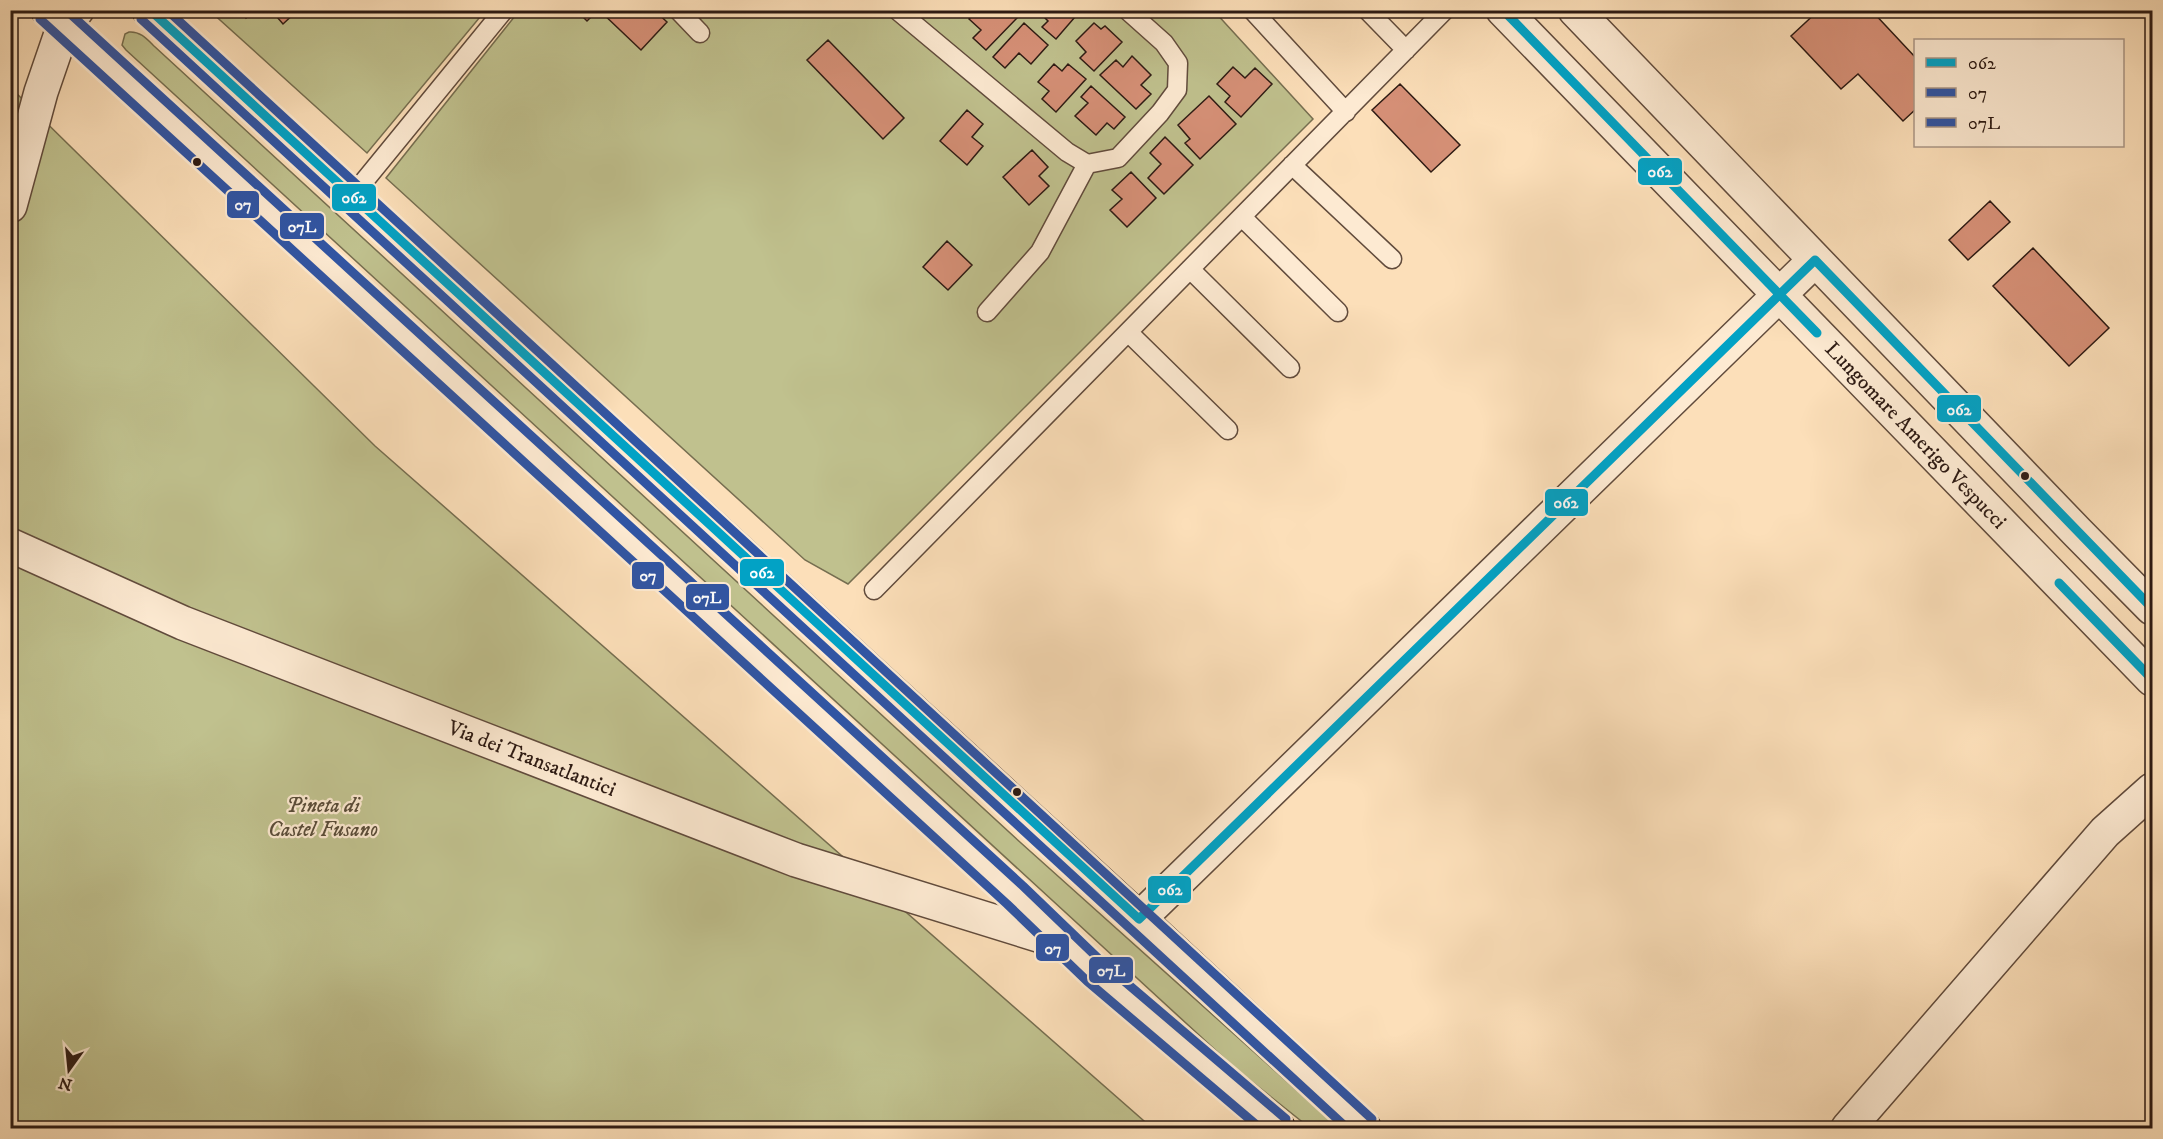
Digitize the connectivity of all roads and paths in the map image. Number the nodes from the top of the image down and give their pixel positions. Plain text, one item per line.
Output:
1 (149, 10) edge
2 (504, 10) edge
3 (678, 10) edge
4 (897, 10) edge
5 (1127, 10) edge
6 (1252, 10) edge
7 (1367, 10) edge
8 (1445, 10) edge
9 (1503, 10) edge
10 (1575, 10) edge
11 (63, 16) edge
12 (700, 33) dead end
13 (1406, 51) junction
14 (1346, 111) junction
15 (1087, 164) junction
16 (1292, 165) junction
17 (352, 196) junction
18 (10, 206) edge
19 (1242, 217) junction
20 (1392, 259) dead end
21 (1815, 260) junction
22 (1190, 269) junction
23 (1780, 294) junction
24 (987, 312) dead end
25 (1338, 312) dead end
26 (1128, 332) junction
27 (1290, 368) dead end
28 (1228, 430) dead end
29 (10, 545) edge
30 (873, 590) dead end
31 (2152, 608) edge
32 (2152, 679) edge
33 (2152, 790) edge
34 (1139, 919) junction
35 (1064, 943) junction
36 (1278, 1128) edge
37 (1364, 1128) edge
38 (1848, 1128) edge

1 - 17 street
2 - 17 lane
3 - 12 lane
4 - 15 lane
5 - 15 lane
6 - 14 lane
7 - 13 lane
8 - 13 lane
9 - 23 street, Lungomare Amerigo Vespucci
10 - 21 street
11 - 18 street
11 - 35 street
13 - 14 lane
14 - 16 lane
15 - 24 lane
16 - 19 lane
16 - 20 lane
17 - 34 street
19 - 22 lane
19 - 25 lane
21 - 23 street
21 - 31 street
22 - 26 lane
22 - 27 lane
23 - 32 street, Lungomare Amerigo Vespucci
23 - 34 street
26 - 28 lane
26 - 30 lane
29 - 35 street, Via dei Transatlantici
33 - 38 street
34 - 37 street
35 - 36 street

